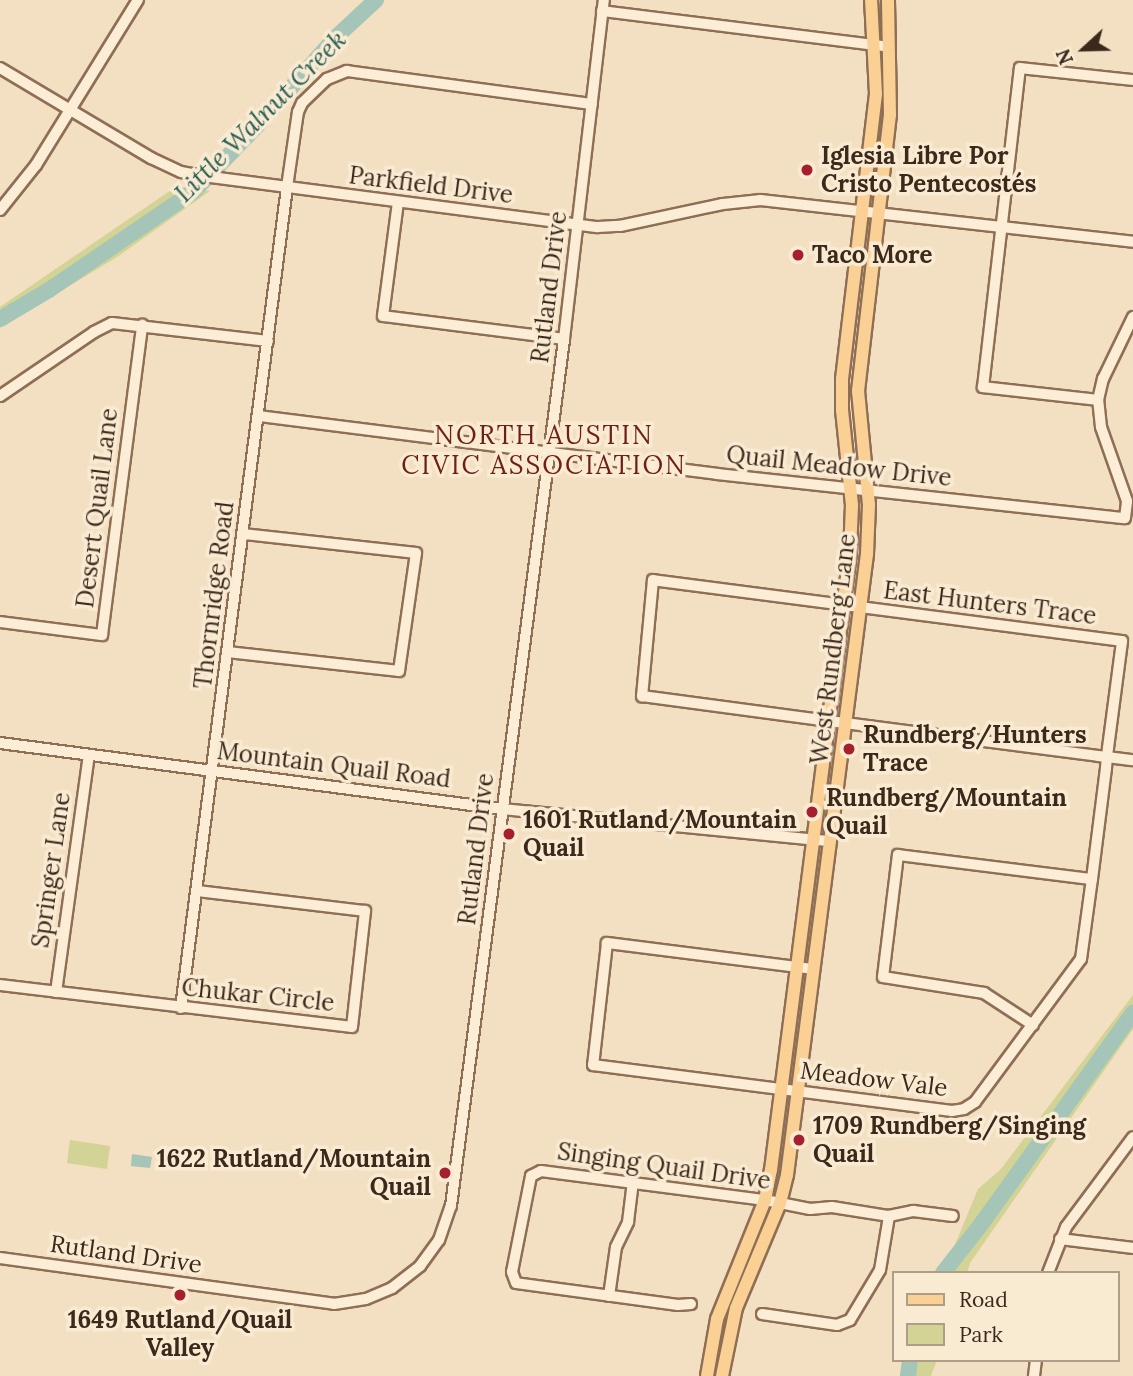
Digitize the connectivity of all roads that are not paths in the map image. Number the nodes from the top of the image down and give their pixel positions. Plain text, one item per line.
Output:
1 (138, 0) edge
2 (604, 0) edge
3 (871, 0) edge
4 (888, 0) edge
5 (602, 11) junction
6 (873, 45) junction
7 (888, 47) junction
8 (0, 68) edge
9 (1133, 80) edge
10 (592, 103) junction
11 (69, 110) junction
12 (287, 187) junction
13 (398, 202) junction
14 (0, 210) edge
15 (862, 210) junction
16 (878, 212) junction
17 (578, 225) junction
18 (1003, 227) junction
19 (1133, 242) edge
20 (1133, 317) edge
21 (142, 325) junction
22 (564, 339) junction
23 (268, 341) junction
24 (843, 366) junction
25 (860, 367) junction
26 (0, 396) edge
27 (1098, 400) junction
28 (259, 416) junction
29 (548, 453) junction
30 (851, 486) junction
31 (867, 488) junction
32 (243, 534) junction
33 (844, 606) junction
34 (860, 608) junction
35 (0, 622) edge
36 (228, 652) junction
37 (829, 721) junction
38 (845, 723) junction
39 (0, 743) edge
40 (89, 755) junction
41 (1107, 757) junction
42 (1133, 760) edge
43 (213, 771) junction
44 (502, 809) junction
45 (814, 840) junction
46 (830, 841) junction
47 (1092, 879) junction
48 (198, 891) junction
49 (797, 967) junction
50 (813, 969) junction
51 (0, 985) edge
52 (57, 992) junction
53 (181, 1008) junction
54 (1033, 1025) junction
55 (783, 1089) junction
56 (798, 1090) junction
57 (1133, 1137) edge
58 (633, 1183) junction
59 (765, 1200) junction
60 (780, 1203) junction
61 (890, 1216) junction
62 (953, 1216) dead end
63 (1060, 1239) junction
64 (1133, 1248) edge
65 (0, 1258) edge
66 (1049, 1271) edge
67 (609, 1296) junction
68 (691, 1304) dead end
69 (762, 1314) dead end
70 (707, 1373) edge
71 (722, 1374) edge

1 - 11 street
2 - 5 street, Rutland Drive
3 - 6 main road, West Rundberg Lane
4 - 7 main road, West Rundberg Lane
5 - 6 street
5 - 10 street, Rutland Drive
6 - 7 street
6 - 15 main road, West Rundberg Lane
7 - 16 main road, West Rundberg Lane
8 - 11 street, Parkfield Drive
9 - 18 street
10 - 12 street, Thornridge Road
10 - 17 street, Rutland Drive
11 - 12 street, Parkfield Drive
11 - 14 street
12 - 13 street, Parkfield Drive
12 - 23 street, Thornridge Road
13 - 17 street, Parkfield Drive
13 - 22 street
15 - 16 street, Parkfield Drive
15 - 17 street, Parkfield Drive
15 - 24 main road, West Rundberg Lane
16 - 18 street, Parkfield Drive
16 - 25 main road, West Rundberg Lane
17 - 22 street, Rutland Drive
18 - 19 street, Parkfield Drive
18 - 27 street
20 - 27 street
21 - 23 street
21 - 26 street
21 - 35 street, Desert Quail Lane
22 - 29 street, Rutland Drive
23 - 28 street, Thornridge Road
24 - 25 main road
24 - 30 main road, West Rundberg Lane
25 - 31 main road, West Rundberg Lane
27 - 31 street, Quail Meadow Drive
28 - 29 street, Quail Meadow Drive
28 - 32 street, Thornridge Road
29 - 30 street, Quail Meadow Drive
29 - 44 street, Rutland Drive
30 - 31 street, Quail Meadow Drive
30 - 33 main road, West Rundberg Lane
31 - 34 main road, West Rundberg Lane
32 - 36 street, Thornridge Road
32 - 36 street
33 - 34 street, East Hunters Trace
33 - 37 main road, West Rundberg Lane
33 - 37 street, East Hunters Trace
34 - 38 main road, West Rundberg Lane
34 - 41 street, East Hunters Trace
36 - 43 street, Thornridge Road
37 - 38 street
37 - 45 main road, West Rundberg Lane
38 - 41 street
38 - 46 main road, West Rundberg Lane
39 - 40 street, Mountain Quail Road
40 - 43 street, Mountain Quail Road
40 - 52 street, Springer Lane
41 - 42 street
41 - 47 street, Meadow Vale
43 - 44 street, Mountain Quail Road
43 - 48 street, Thornridge Road
44 - 45 street, Mountain Quail Road
44 - 65 street, Rutland Drive
45 - 46 street, Mountain Quail Road
45 - 49 main road, West Rundberg Lane
46 - 50 main road, West Rundberg Lane
47 - 54 street, Meadow Vale
47 - 54 street
48 - 53 street, Thornridge Road
48 - 53 street, Chukar Circle
49 - 50 street
49 - 55 main road, West Rundberg Lane
49 - 55 street, Meadow Vale
50 - 56 main road, West Rundberg Lane
51 - 52 street, Chukar Circle
52 - 53 street, Chukar Circle
54 - 56 street, Meadow Vale
55 - 56 street, Meadow Vale
55 - 59 main road, West Rundberg Lane
56 - 60 main road, West Rundberg Lane
57 - 63 street
58 - 59 street, Singing Quail Drive
58 - 67 street
58 - 67 street, Singing Quail Drive
59 - 60 street, Singing Quail Drive
59 - 70 main road, West Rundberg Lane
60 - 61 street, Singing Quail Drive
60 - 71 main road, West Rundberg Lane
61 - 62 street, Singing Quail Drive
61 - 69 street
63 - 64 street
63 - 66 street
67 - 68 street, Singing Quail Drive
70 - 71 main road

